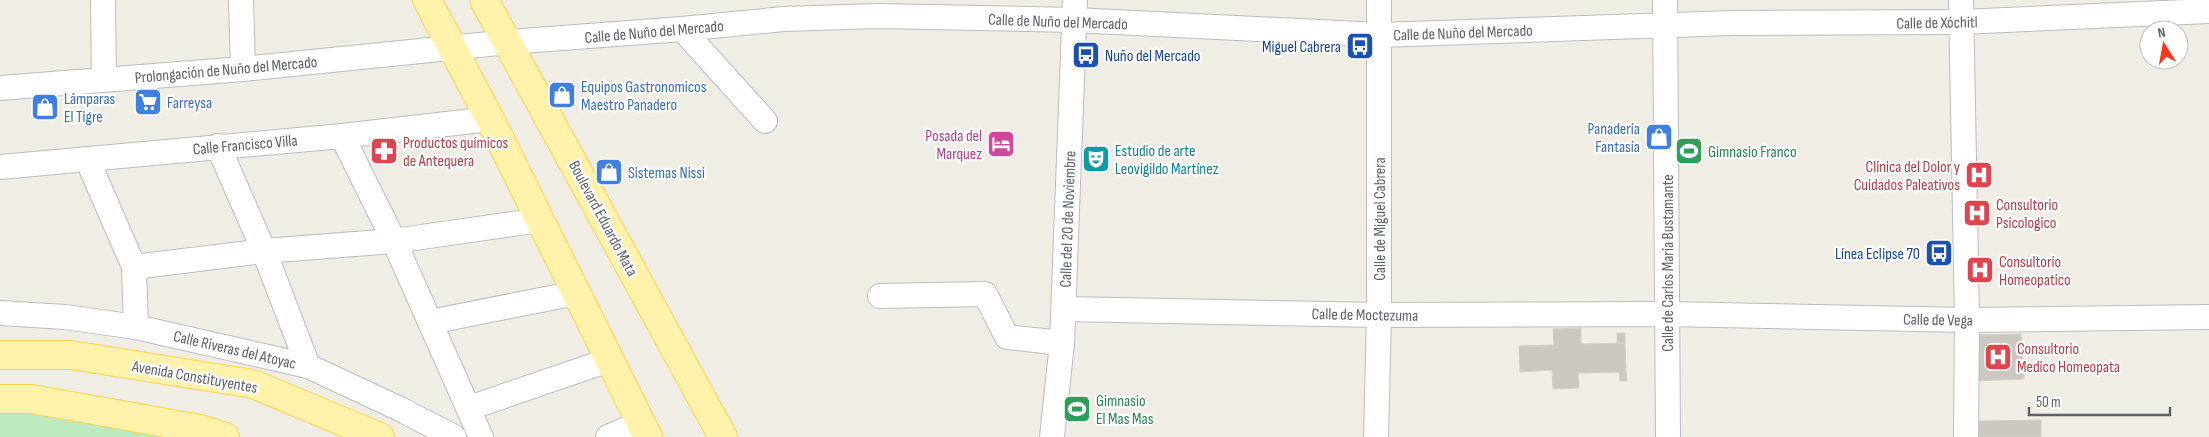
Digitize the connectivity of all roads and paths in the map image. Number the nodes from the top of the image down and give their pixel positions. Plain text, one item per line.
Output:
1 (103, 0) edge
2 (241, 0) edge
3 (427, 0) edge
4 (484, 0) edge
5 (1379, 0) edge
6 (1665, 0) edge
7 (784, 9) edge
8 (1075, 10) edge
9 (1960, 11) edge
10 (2209, 11) edge
11 (1666, 25) junction
12 (682, 29) junction
13 (1379, 35) junction
14 (508, 42) junction
15 (451, 48) junction
16 (243, 69) junction
17 (104, 79) junction
18 (0, 88) edge
19 (490, 119) junction
20 (765, 121) dead end
21 (342, 136) junction
22 (218, 146) junction
23 (87, 159) junction
24 (0, 167) edge
25 (540, 220) junction
26 (394, 241) junction
27 (264, 251) junction
28 (134, 267) junction
29 (576, 293) junction
30 (880, 296) dead end
31 (1064, 309) junction
32 (0, 313) edge
33 (1667, 314) junction
34 (1379, 315) junction
35 (2209, 318) edge
36 (1967, 320) junction
37 (430, 322) junction
38 (136, 327) junction
39 (1062, 343) junction
40 (0, 355) edge
41 (609, 360) junction
42 (308, 366) junction
43 (0, 400) edge
44 (469, 408) junction
45 (644, 430) edge
46 (225, 437) edge
47 (380, 437) edge
48 (454, 437) edge
49 (481, 437) edge
50 (608, 437) edge
51 (723, 437) edge
52 (1052, 437) edge
53 (1376, 437) edge
54 (1668, 437) edge
55 (1966, 437) edge

1 - 17 street
2 - 16 street
3 - 15 main road
4 - 14 main road, Boulevard Eduardo Mata
5 - 13 street, Calle de Miguel Cabrera
6 - 11 street, Calle de Carlos María Bustamante
7 - 8 street, Calle de Nuño del Mercado
7 - 12 street, Calle de Nuño del Mercado
8 - 13 street, Calle de Nuño del Mercado
8 - 31 street, Calle del 20 de Noviembre
9 - 10 street, Calle de Xóchitl
9 - 11 street, Calle de Xóchitl
9 - 36 street
11 - 13 street, Calle de Nuño del Mercado
11 - 33 street, Calle de Carlos María Bustamante
12 - 14 street, Calle de Nuño del Mercado
12 - 20 street
13 - 34 street, Calle de Miguel Cabrera
14 - 15 street, Calle de Nuño del Mercado
14 - 51 main road, Boulevard Eduardo Mata
15 - 16 street, Prolongación de Nuño del Mercado
15 - 19 main road
16 - 17 street, Prolongación de Nuño del Mercado
17 - 18 street, Prolongación de Nuño del Mercado
19 - 21 street, Calle Francisco Villa
19 - 25 main road
21 - 22 street, Calle Francisco Villa
21 - 26 street
22 - 23 street, Calle Francisco Villa
22 - 27 street
23 - 24 street, Calle Francisco Villa
23 - 28 street
25 - 26 street
25 - 29 main road
26 - 27 street
26 - 37 street
27 - 28 street
27 - 42 street
28 - 38 street
29 - 37 street
29 - 41 main road
30 - 39 street
31 - 34 street, Calle de Moctezuma
31 - 39 street, Calle del 20 de Noviembre
32 - 38 street, Calle Riveras del Atoyac
33 - 34 street, Calle de Moctezuma
33 - 36 street, Calle de Vega
33 - 54 street, Calle de Carlos María Bustamante
34 - 53 street, Calle de Miguel Cabrera
35 - 36 street, Calle de Vega
36 - 55 street
37 - 44 street
38 - 42 street, Calle Riveras del Atoyac
39 - 52 street, Calle del 20 de Noviembre
40 - 47 main road, Avenida Constituyentes
41 - 44 street
41 - 45 main road
42 - 48 street, Calle Riveras del Atoyac
43 - 46 main road
44 - 49 street
45 - 50 street

